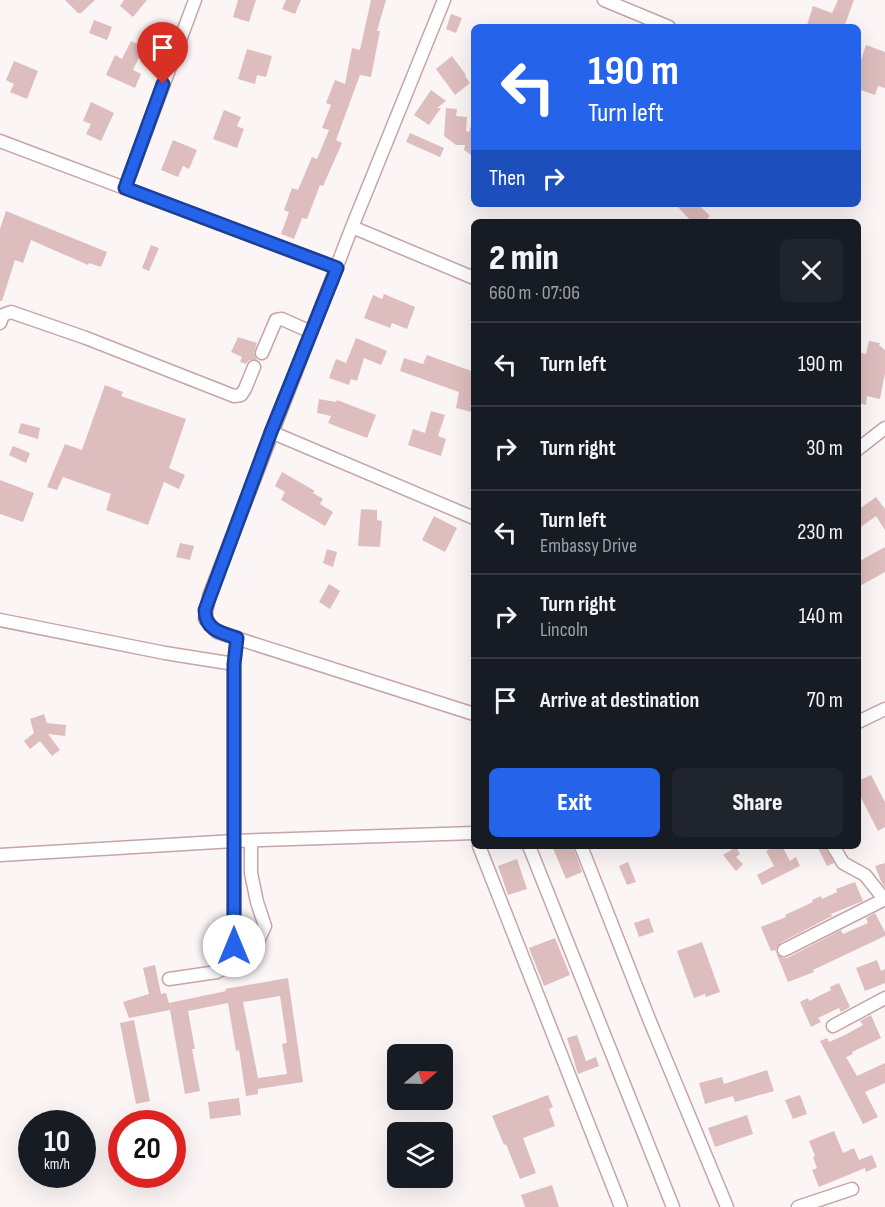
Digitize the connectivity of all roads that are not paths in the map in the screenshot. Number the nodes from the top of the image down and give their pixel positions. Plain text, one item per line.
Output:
1 (195, 0) edge
2 (444, 0) edge
3 (604, 0) edge
4 (662, 24) edge
5 (0, 141) edge
6 (125, 188) junction
7 (352, 227) junction
8 (337, 268) junction
9 (471, 277) edge
10 (0, 323) edge
11 (311, 332) junction
12 (262, 353) dead end
13 (254, 367) dead end
14 (885, 428) edge
15 (271, 432) junction
16 (861, 446) edge
17 (471, 517) edge
18 (0, 620) edge
19 (237, 638) junction
20 (234, 664) junction
21 (885, 709) edge
22 (471, 713) edge
23 (861, 721) edge
24 (471, 834) edge
25 (234, 841) junction
26 (251, 841) junction
27 (480, 849) edge
28 (530, 849) edge
29 (582, 849) edge
30 (835, 849) edge
31 (0, 855) edge
32 (885, 899) edge
33 (234, 946) junction
34 (255, 948) junction
35 (784, 950) dead end
36 (235, 962) junction
37 (169, 979) dead end
38 (885, 998) edge
39 (833, 1026) dead end
40 (852, 1189) dead end
41 (621, 1207) edge
42 (673, 1207) edge
43 (727, 1207) edge
44 (798, 1207) edge

1 - 6 street
2 - 7 street
3 - 4 street
5 - 6 street
6 - 8 street
7 - 8 street
7 - 9 street
8 - 11 street
10 - 13 street
11 - 12 street
11 - 15 street
14 - 16 street
15 - 17 street
15 - 19 street
18 - 20 street
19 - 20 street
19 - 22 street
20 - 25 street
21 - 23 street
24 - 26 street
25 - 26 street
25 - 31 street
25 - 33 street
26 - 34 street
27 - 41 street
28 - 42 street
29 - 43 street
30 - 32 street
32 - 35 street
33 - 34 street
33 - 36 street
34 - 36 street
36 - 37 street
38 - 39 street
40 - 44 street

